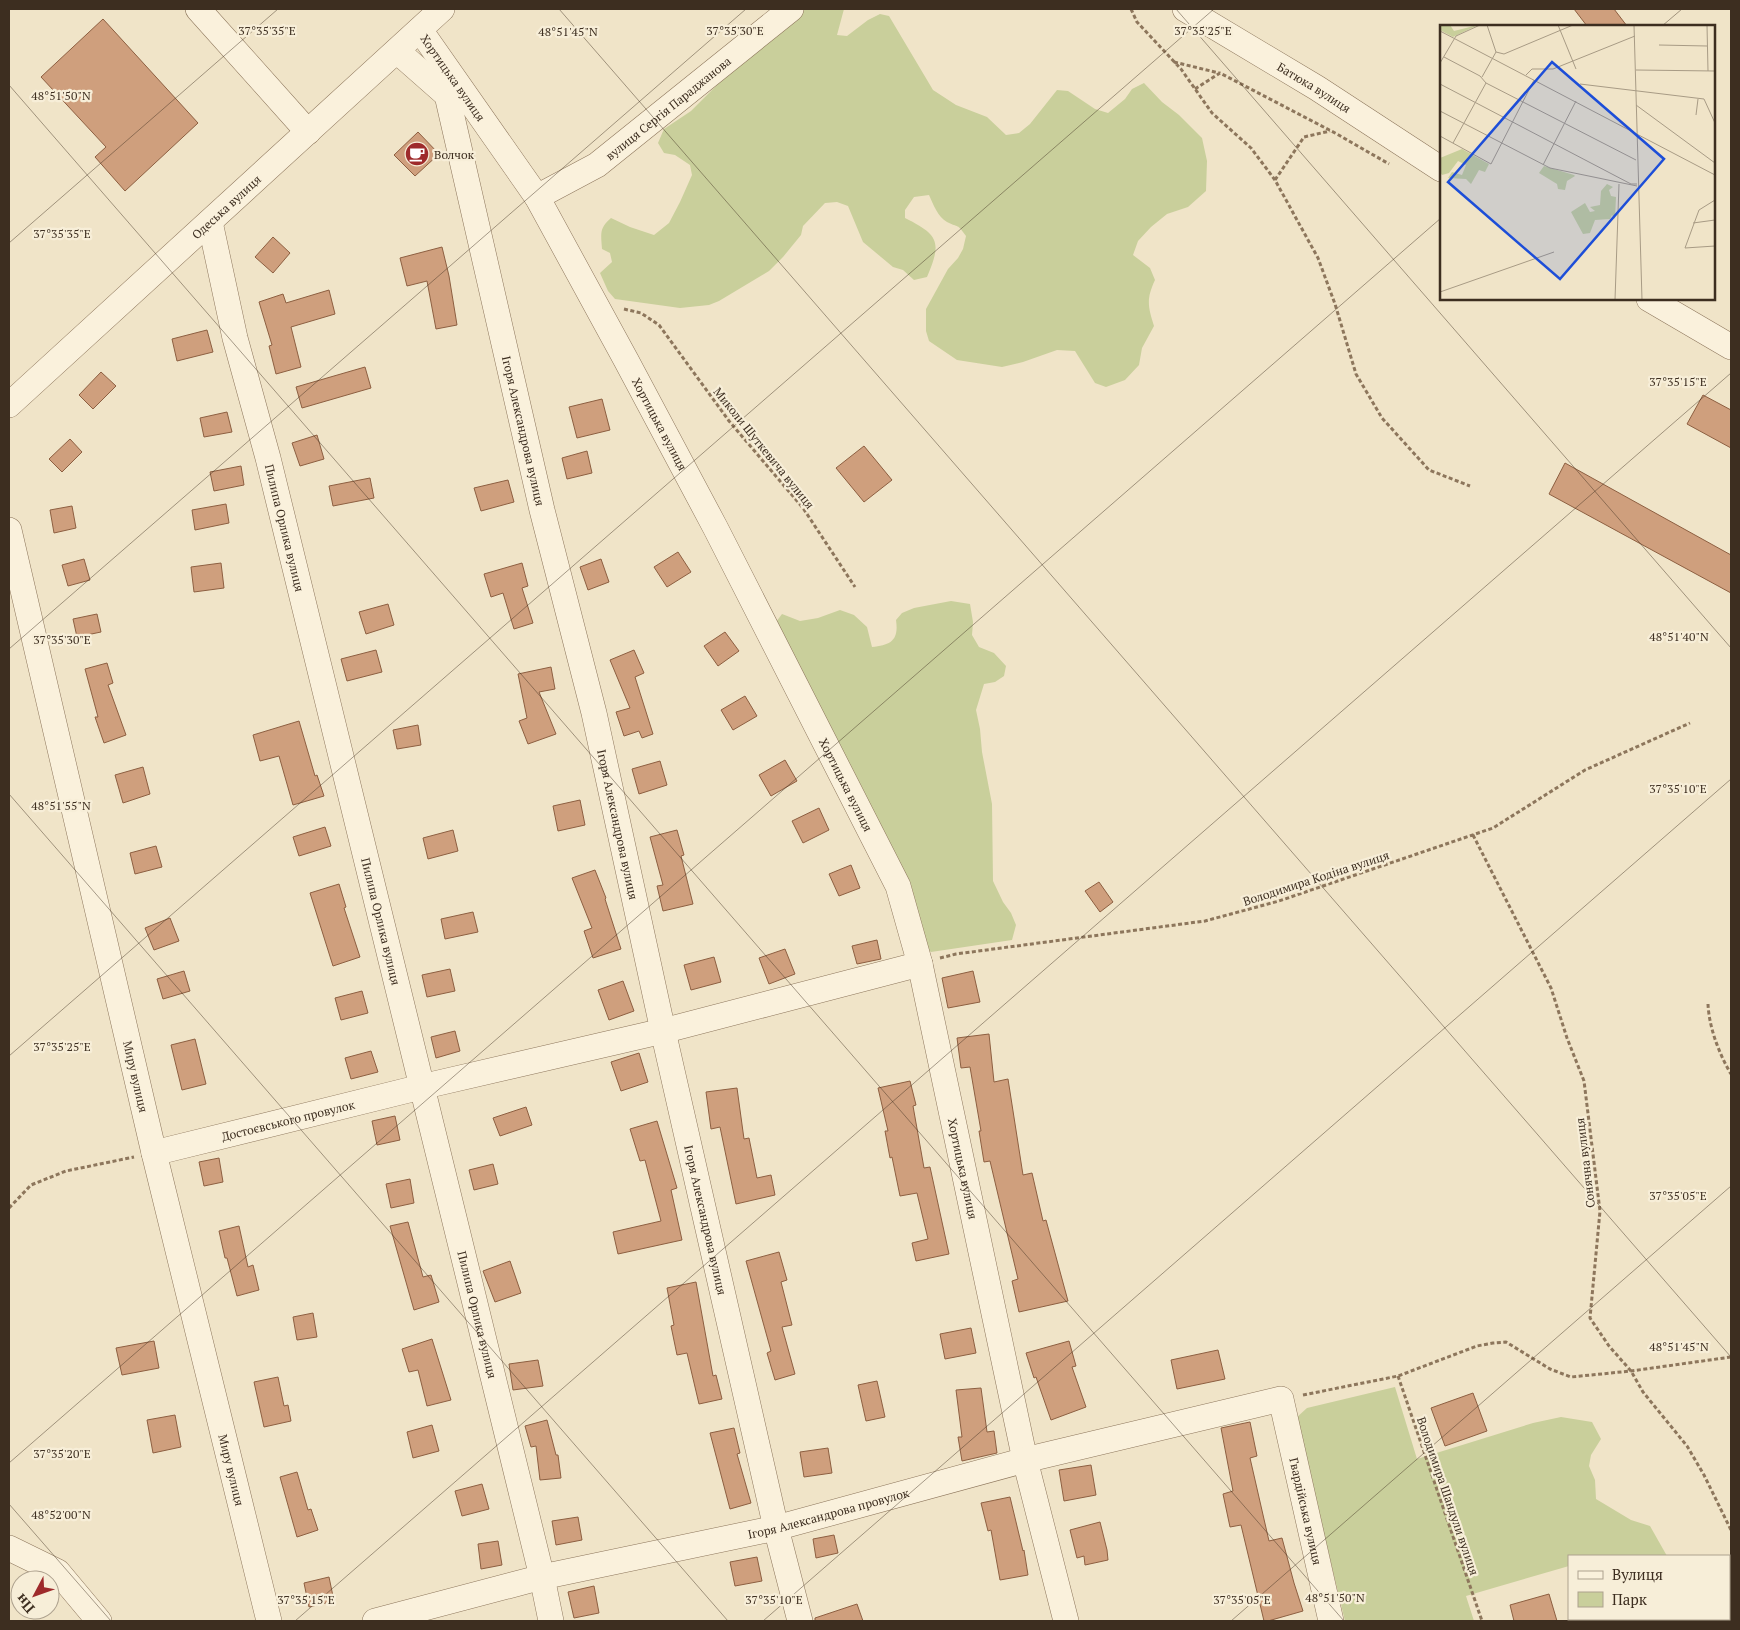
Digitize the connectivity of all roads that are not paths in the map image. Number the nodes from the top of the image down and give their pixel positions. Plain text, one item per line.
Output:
1 (198, 9) edge
2 (442, 9) edge
3 (790, 9) edge
4 (1185, 9) edge
5 (420, 30) junction
6 (397, 51) junction
7 (308, 132) junction
8 (1440, 168) edge
9 (537, 197) junction
10 (210, 222) junction
11 (1651, 300) edge
12 (1731, 347) edge
13 (9, 405) edge
14 (9, 530) edge
15 (920, 964) junction
16 (663, 1031) junction
17 (421, 1087) junction
18 (154, 1153) junction
19 (1281, 1399) joint
20 (1025, 1460) junction
21 (776, 1528) junction
22 (9, 1548) edge
23 (542, 1577) junction
24 (99, 1621) edge
25 (269, 1621) edge
26 (375, 1621) edge
27 (551, 1621) edge
28 (800, 1621) edge
29 (1066, 1621) edge
30 (1331, 1621) edge

1 - 7 street
2 - 5 street, Одеська вулиця
3 - 9 street, вулиця Сергія Параджанова
4 - 8 street, Батюка вулиця
5 - 6 street, Одеська вулиця
5 - 9 street, Хортицька вулиця
6 - 7 street, Одеська вулиця
6 - 16 street, Ігоря Александрова вулиця
7 - 10 street, Одеська вулиця
9 - 15 street, Хортицька вулиця
10 - 13 street, Одеська вулиця
10 - 17 street, Пилипа Орлика вулиця
11 - 12 street
14 - 18 street, Миру вулиця
15 - 16 street, Достоєвського провулок
15 - 20 street, Хортицька вулиця
16 - 17 street, Достоєвського провулок
16 - 21 street, Ігоря Александрова вулиця
17 - 18 street, Достоєвського провулок
17 - 23 street, Пилипа Орлика вулиця
18 - 25 street, Миру вулиця
19 - 20 street, Ігоря Александрова провулок
19 - 30 street, Гвардійська вулиця
20 - 21 street, Ігоря Александрова провулок
20 - 29 street, Хортицька вулиця
21 - 23 street, Ігоря Александрова провулок
21 - 28 street, Ігоря Александрова вулиця
22 - 24 street
23 - 26 street, Ігоря Александрова провулок
23 - 27 street, Пилипа Орлика вулиця

